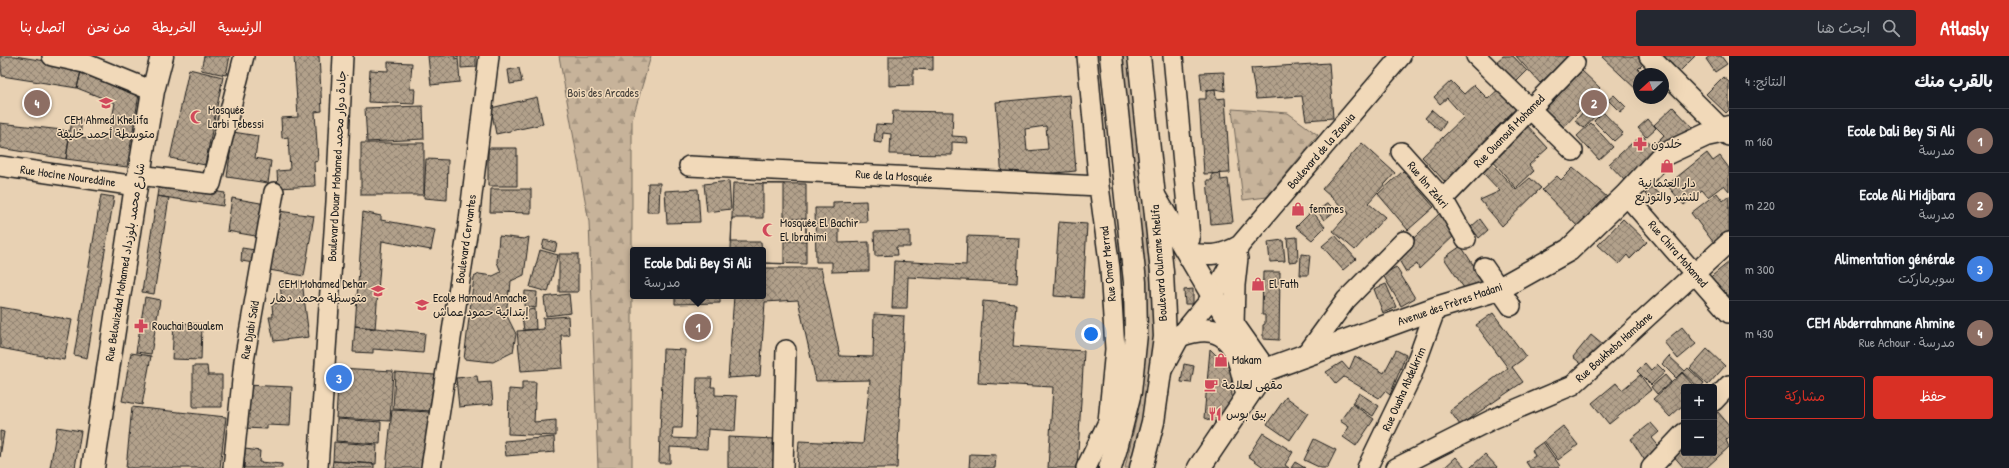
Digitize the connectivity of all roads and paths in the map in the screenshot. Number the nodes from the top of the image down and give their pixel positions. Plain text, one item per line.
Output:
1 (52, 56) edge
2 (162, 56) edge
3 (244, 56) edge
4 (343, 56) edge
5 (489, 56) edge
6 (1087, 56) edge
7 (1111, 56) edge
8 (1139, 56) edge
9 (1174, 56) edge
10 (1401, 56) edge
11 (1476, 56) edge
12 (1649, 56) edge
13 (1575, 63) dead end
14 (153, 91) junction
15 (1531, 109) junction
16 (1728, 132) edge
17 (1573, 151) dead end
18 (1401, 152) dead end
19 (0, 166) edge
20 (689, 166) dead end
21 (138, 180) junction
22 (1099, 186) junction
23 (274, 192) dead end
24 (1153, 194) junction
25 (1626, 195) junction
26 (1443, 199) junction
27 (1466, 239) dead end
28 (1404, 242) dead end
29 (1729, 242) edge
30 (1240, 245) junction
31 (1190, 246) junction
32 (1484, 267) dead end
33 (1696, 274) junction
34 (1498, 289) junction
35 (1213, 296) junction
36 (1511, 306) dead end
37 (1436, 308) junction
38 (1729, 313) edge
39 (1234, 325) junction
40 (1181, 335) junction
41 (786, 350) dead end
42 (1306, 355) junction
43 (1265, 370) junction
44 (1161, 371) junction
45 (1729, 385) edge
46 (1247, 394) junction
47 (1717, 398) edge
48 (1681, 436) edge
49 (93, 468) edge
50 (233, 468) edge
51 (318, 468) edge
52 (431, 468) edge
53 (783, 468) edge
54 (1086, 468) edge
55 (1110, 468) edge
56 (1141, 468) edge
57 (1199, 468) edge
58 (1367, 468) edge
59 (1396, 468) edge
60 (1651, 468) edge

1 - 14 street
2 - 14 main road, Rue Belouizdad Mohamed شارع محمد بلوزداد
3 - 21 street, Rue Hocine Noureddine
4 - 51 street, Boulevard Douar Mohamed جادة دوار محمد
5 - 52 street, Boulevard Cervantes
6 - 22 street, Rue Omar Merrad
7 - 55 main road
8 - 24 main road, Boulevard Oulmane Khelifa
9 - 31 street
10 - 30 street, Boulevard de la Zaouia
11 - 15 street
12 - 16 street
13 - 15 street, Rue Ouanoufi Mohamed
14 - 21 main road, Rue Belouizdad Mohamed شارع محمد بلوزداد
15 - 17 street
15 - 26 street, Rue Ouanoufi Mohamed
16 - 25 main road, Avenue des Frères Madani
18 - 26 street, Rue Ibn Zekri
19 - 21 street, Rue Hocine Noureddine
20 - 22 street, Rue de la Mosquée
21 - 49 main road, Rue Belouizdad Mohamed شارع محمد بلوزداد
22 - 54 street, Rue Omar Merrad
23 - 50 street, Rue Djabi Saïd
24 - 31 main road
24 - 44 main road, Boulevard Oulmane Khelifa
25 - 33 street, Rue Chira Mohamed
25 - 34 main road, Avenue des Frères Madani
26 - 27 street, Rue Ibn Zekri
28 - 42 street
29 - 33 street, Rue Boukheba Hamdane
30 - 31 street
30 - 35 street
30 - 39 street
31 - 35 main road
32 - 34 street
33 - 38 street, Rue Chira Mohamed
33 - 59 street, Rue Boukheba Hamdane
34 - 36 street
34 - 37 main road, Avenue des Frères Madani
35 - 39 main road
35 - 40 street
37 - 42 main road, Avenue des Frères Madani
37 - 58 street, Rue Ouaha Abdelkrim
39 - 43 main road
40 - 44 street
40 - 46 main road
41 - 53 street
42 - 43 main road, Avenue des Frères Madani
43 - 46 main road
44 - 56 main road, Boulevard Oulmane Khelifa
45 - 47 street
46 - 57 main road
48 - 60 street

